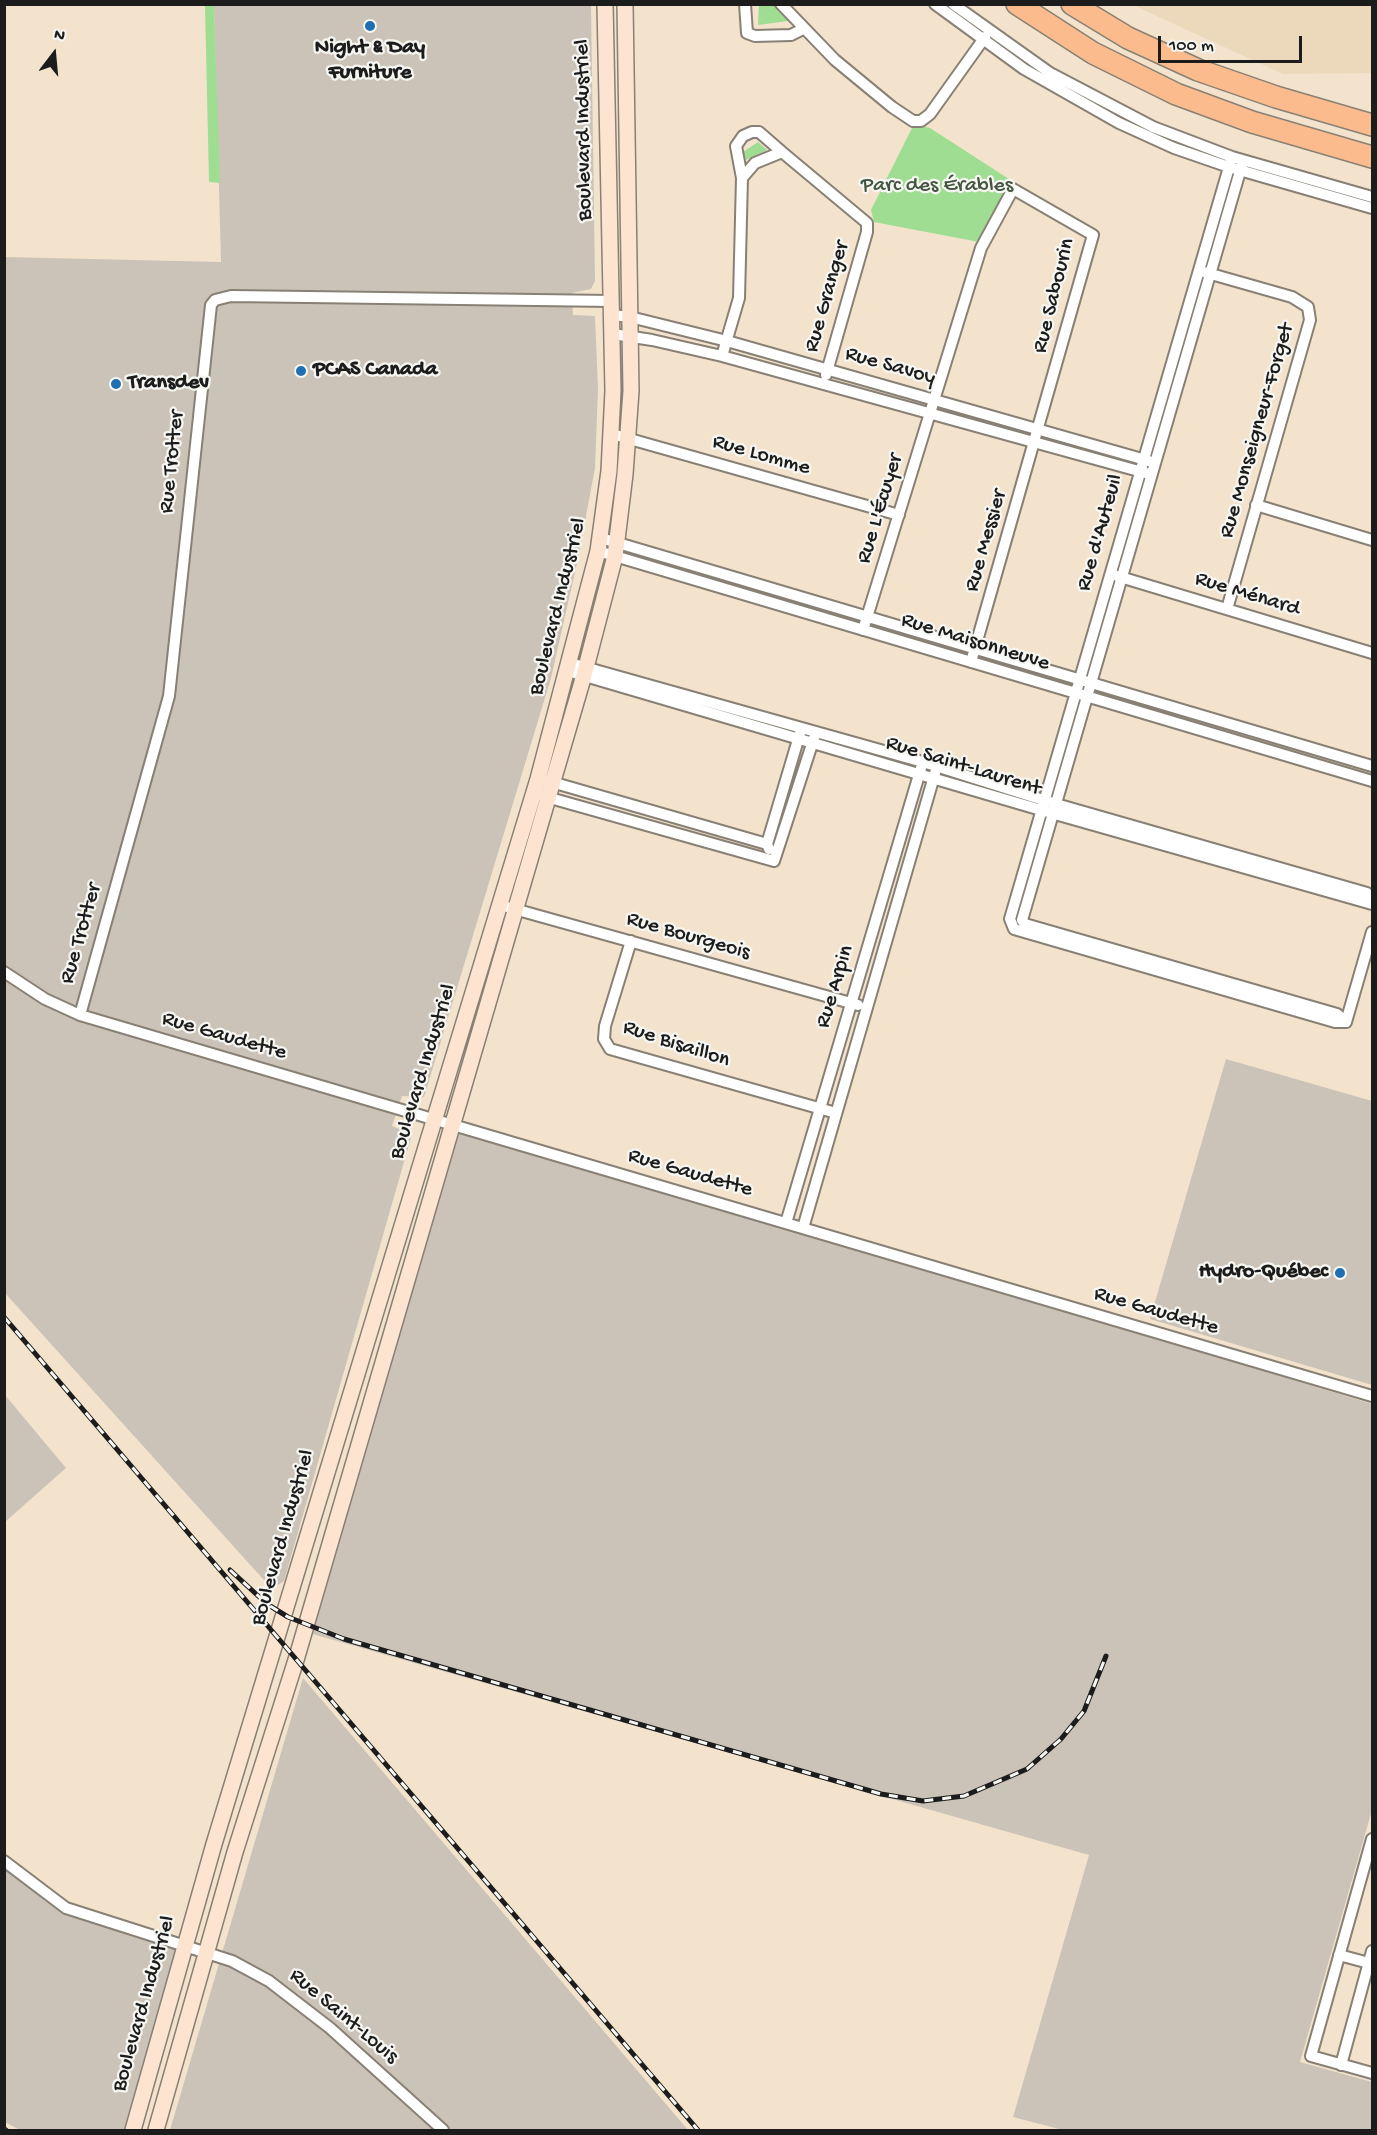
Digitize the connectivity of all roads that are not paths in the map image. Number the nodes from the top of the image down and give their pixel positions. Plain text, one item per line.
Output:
1 (605, 4) edge
2 (625, 4) edge
3 (745, 4) edge
4 (781, 4) edge
5 (935, 4) edge
6 (953, 4) edge
7 (1017, 4) edge
8 (1072, 4) edge
9 (803, 29) junction
10 (986, 36) junction
11 (1372, 125) edge
12 (782, 152) junction
13 (1372, 157) edge
14 (1230, 162) junction
15 (1242, 166) junction
16 (742, 178) junction
17 (1372, 197) edge
18 (1372, 208) edge
19 (1198, 270) junction
20 (1210, 274) junction
21 (612, 308) junction
22 (630, 317) junction
23 (613, 334) junction
24 (630, 336) junction
25 (727, 341) junction
26 (722, 356) junction
27 (828, 370) junction
28 (823, 384) junction
29 (935, 400) junction
30 (931, 414) junction
31 (1040, 430) junction
32 (612, 434) junction
33 (628, 438) junction
34 (1036, 443) junction
35 (1143, 459) junction
36 (1155, 463) junction
37 (1139, 472) junction
38 (1152, 475) junction
39 (1256, 505) junction
40 (899, 515) junction
41 (1372, 528) edge
42 (1371, 540) edge
43 (600, 544) junction
44 (616, 549) junction
45 (1110, 574) junction
46 (1122, 578) junction
47 (753, 583) junction
48 (749, 596) junction
49 (1227, 609) junction
50 (867, 616) junction
51 (863, 630) junction
52 (976, 648) junction
53 (1372, 653) edge
54 (971, 662) junction
55 (577, 669) junction
56 (1079, 679) junction
57 (1091, 682) junction
58 (1075, 693) junction
59 (1087, 697) junction
60 (1193, 713) junction
61 (1190, 727) junction
62 (816, 731) junction
63 (800, 733) junction
64 (812, 742) junction
65 (1300, 744) junction
66 (1297, 759) junction
67 (923, 762) junction
68 (937, 766) junction
69 (1372, 766) edge
70 (919, 774) junction
71 (933, 778) junction
72 (545, 781) junction
73 (1372, 781) edge
74 (540, 796) junction
75 (1043, 806) junction
76 (1054, 809) junction
77 (675, 818) junction
78 (671, 832) junction
79 (766, 844) junction
80 (1211, 854) junction
81 (774, 861) junction
82 (1372, 898) edge
83 (1372, 904) edge
84 (507, 907) junction
85 (1022, 920) junction
86 (1011, 923) junction
87 (1372, 932) edge
88 (631, 941) junction
89 (1369, 958) edge
90 (4, 972) edge
91 (1177, 972) junction
92 (1367, 972) edge
93 (851, 1003) junction
94 (867, 1007) junction
95 (80, 1014) junction
96 (1346, 1022) junction
97 (820, 1108) junction
98 (836, 1113) junction
99 (432, 1118) junction
100 (453, 1124) junction
101 (786, 1223) junction
102 (803, 1228) junction
103 (389, 1262) junction
104 (409, 1270) junction
105 (369, 1327) junction
106 (389, 1338) junction
107 (1372, 1396) edge
108 (334, 1446) junction
109 (354, 1457) junction
110 (246, 1738) junction
111 (262, 1761) junction
112 (1372, 1839) edge
113 (214, 1844) junction
114 (235, 1852) junction
115 (4, 1862) edge
116 (185, 1947) junction
117 (1372, 1951) edge
118 (206, 1953) junction
119 (1340, 1955) junction
120 (1369, 1963) junction
121 (1341, 2065) junction
122 (1372, 2073) edge
123 (144, 2090) junction
124 (165, 2096) junction
125 (133, 2130) edge
126 (156, 2130) edge
127 (443, 2130) edge

1 - 21 street, Boulevard Industriel
2 - 22 street, Boulevard Industriel
3 - 9 street
4 - 9 street
5 - 10 street
6 - 10 street
7 - 13 highway
8 - 11 highway
9 - 10 street
10 - 14 street
12 - 16 street
12 - 16 street, Rue Granger
12 - 27 street, Rue Granger
14 - 15 street
14 - 19 street, Rue d'Auteuil
15 - 17 street
15 - 18 street
15 - 20 street, Rue d'Auteuil
16 - 25 street, Rue Granger
19 - 20 street, Rue Monseigneur-Forget
19 - 35 street, Rue d'Auteuil
20 - 36 street, Rue d'Auteuil
20 - 39 street, Rue Monseigneur-Forget
21 - 22 street, Rue Savoy
21 - 23 street, Boulevard Industriel
21 - 95 street, Rue Trotter
22 - 24 street, Boulevard Industriel
22 - 25 street, Rue Savoy
23 - 24 street, Rue Savoy
23 - 32 street, Boulevard Industriel
24 - 26 street, Rue Savoy
24 - 33 street, Boulevard Industriel
25 - 26 street, Rue Granger
25 - 27 street, Rue Savoy
26 - 28 street, Rue Savoy
27 - 28 street, Rue Granger
27 - 29 street, Rue Savoy
28 - 30 street, Rue Savoy
29 - 30 street, Rue L'Écuyer
29 - 31 street, Rue Savoy
29 - 31 street, Rue Sabourin
30 - 34 street, Rue Savoy
30 - 40 street, Rue L'Écuyer
31 - 34 street, Rue Messier
31 - 35 street, Rue Savoy
32 - 33 street, Rue Lomme
32 - 43 street, Boulevard Industriel
33 - 40 street, Rue Lomme
33 - 44 street, Boulevard Industriel
34 - 37 street, Rue Savoy
34 - 52 street, Rue Messier
35 - 36 street, Rue Savoy
35 - 37 street, Rue d'Auteuil
36 - 38 street, Rue d'Auteuil
37 - 38 street, Rue Savoy
37 - 45 street, Rue d'Auteuil
38 - 46 street, Rue d'Auteuil
39 - 42 street
39 - 49 street, Rue Monseigneur-Forget
40 - 50 street, Rue L'Écuyer
41 - 42 street
43 - 44 street, Rue Maisonneuve
43 - 55 street, Boulevard Industriel
44 - 47 street, Rue Maisonneuve
44 - 48 street, Rue Maisonneuve
44 - 55 street, Boulevard Industriel
45 - 46 street, Rue Ménard
45 - 56 street, Rue d'Auteuil
46 - 49 street, Rue Ménard
46 - 57 street, Rue d'Auteuil
47 - 48 street
47 - 50 street, Rue Maisonneuve
48 - 51 street, Rue Maisonneuve
49 - 53 street, Rue Ménard
50 - 51 street, Rue L'Écuyer
50 - 52 street, Rue Maisonneuve
51 - 54 street, Rue Maisonneuve
52 - 54 street, Rue Messier
52 - 56 street, Rue Maisonneuve
54 - 58 street, Rue Maisonneuve
55 - 63 street, Rue Saint-Laurent
55 - 72 street, Boulevard Industriel
56 - 57 street, Rue Maisonneuve
56 - 58 street, Rue d'Auteuil
57 - 59 street, Rue d'Auteuil
57 - 60 street, Rue Maisonneuve
58 - 59 street, Rue Maisonneuve
58 - 75 street, Rue d'Auteuil
59 - 61 street, Rue Maisonneuve
59 - 76 street, Rue d'Auteuil
60 - 61 street
60 - 65 street, Rue Maisonneuve
61 - 66 street, Rue Maisonneuve
62 - 63 street, Rue Saint-Laurent
62 - 64 street
62 - 67 street, Rue Saint-Laurent
63 - 64 street, Rue Saint-Laurent
63 - 79 street
64 - 70 street, Rue Saint-Laurent
64 - 81 street
65 - 66 street
65 - 69 street, Rue Maisonneuve
66 - 73 street, Rue Maisonneuve
67 - 68 street, Rue Saint-Laurent
67 - 70 street, Rue Arpin
68 - 71 street, Rue Arpin
68 - 75 street, Rue Saint-Laurent
70 - 71 street, Rue Saint-Laurent
70 - 93 street, Rue Arpin
71 - 75 street, Rue Saint-Laurent
71 - 94 street, Rue Arpin
72 - 74 street, Boulevard Industriel
72 - 77 street
74 - 78 street
74 - 84 street, Boulevard Industriel
75 - 76 street, Rue Saint-Laurent
75 - 86 street, Rue d'Auteuil
76 - 80 street, Rue Saint-Laurent
76 - 85 street, Rue d'Auteuil
77 - 78 street
77 - 79 street
78 - 81 street
79 - 81 street
80 - 82 street, Rue Saint-Laurent
80 - 83 street, Rue Saint-Laurent
84 - 88 street, Rue Bourgeois
84 - 99 street, Boulevard Industriel
84 - 100 street, Boulevard Industriel
85 - 86 street
85 - 91 street
86 - 91 street
87 - 89 street
88 - 93 street, Rue Bourgeois
88 - 97 street, Rue Bisaillon
89 - 92 street
90 - 95 street, Rue Gaudette
91 - 96 street
91 - 96 street
92 - 96 street
93 - 94 street, Rue Bourgeois
93 - 97 street, Rue Arpin
94 - 98 street, Rue Arpin
95 - 99 street, Rue Gaudette
97 - 98 street, Rue Bisaillon
97 - 101 street, Rue Arpin
98 - 102 street, Rue Arpin
99 - 100 street, Rue Gaudette
99 - 103 street, Boulevard Industriel
100 - 101 street, Rue Gaudette
100 - 104 street, Boulevard Industriel
101 - 102 street, Rue Gaudette
102 - 107 street, Rue Gaudette
103 - 104 street
103 - 105 street, Boulevard Industriel
104 - 106 street, Boulevard Industriel
105 - 106 street
105 - 108 street, Boulevard Industriel
106 - 109 street, Boulevard Industriel
108 - 109 street
108 - 110 street, Boulevard Industriel
109 - 111 street, Boulevard Industriel
110 - 111 street
110 - 113 street, Boulevard Industriel
111 - 114 street, Boulevard Industriel
112 - 119 street
113 - 114 street
113 - 116 street, Boulevard Industriel
114 - 118 street, Boulevard Industriel
115 - 116 street, Rue Saint-Louis
116 - 118 street, Rue Saint-Louis
116 - 123 street, Boulevard Industriel
117 - 120 street
118 - 124 street, Boulevard Industriel
118 - 127 street, Rue Saint-Louis
119 - 120 street
119 - 121 street
120 - 121 street
121 - 122 street
123 - 124 street
123 - 125 street, Boulevard Industriel
124 - 126 street, Boulevard Industriel

